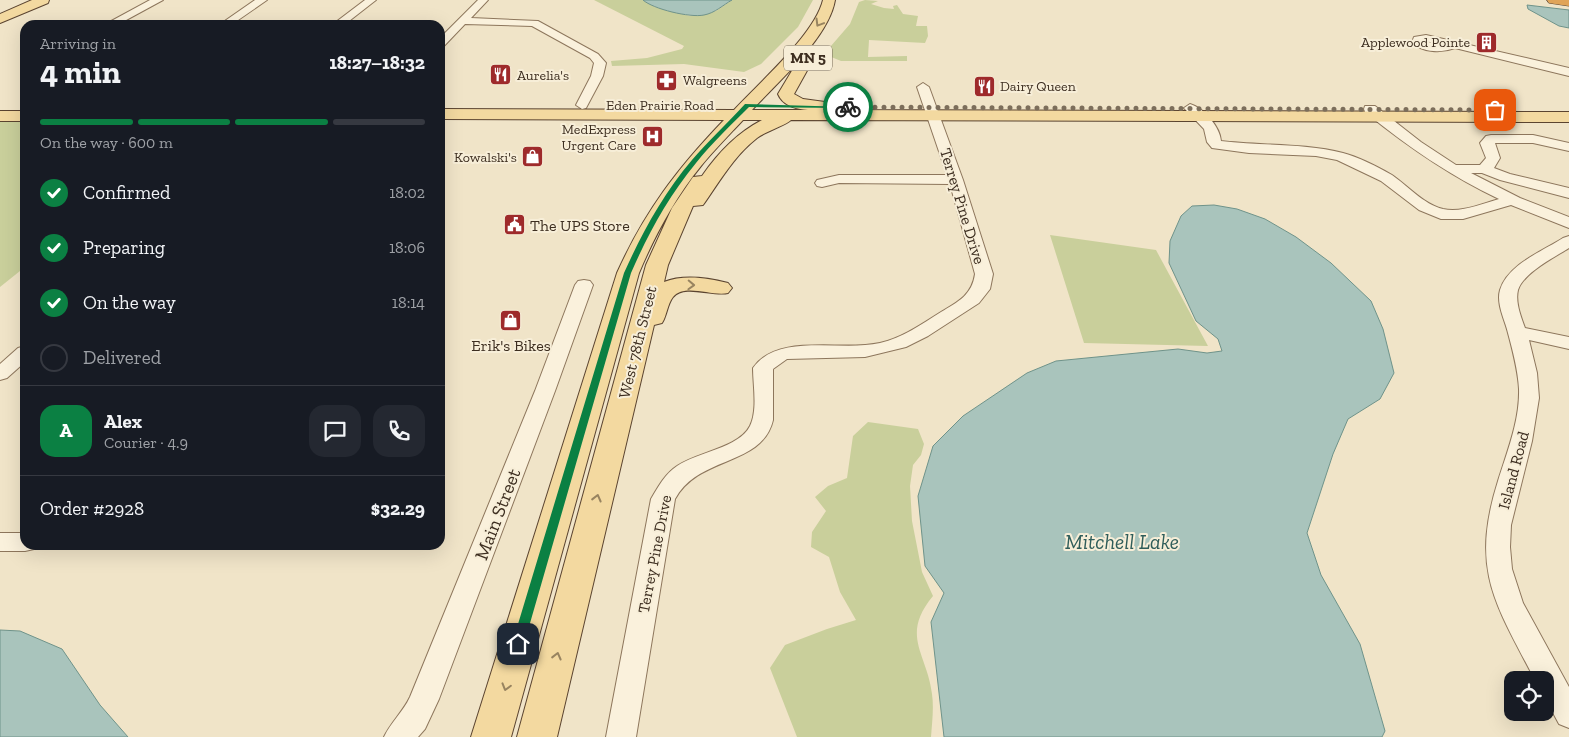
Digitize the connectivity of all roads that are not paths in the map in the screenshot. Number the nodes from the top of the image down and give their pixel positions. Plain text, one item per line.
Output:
1 (42, 0) edge
2 (158, 0) edge
3 (262, 0) edge
4 (370, 0) edge
5 (484, 0) edge
6 (829, 0) edge
7 (1554, 0) edge
8 (1569, 2) edge
9 (842, 9) dead end
10 (0, 18) edge
11 (119, 20) edge
12 (232, 20) edge
13 (344, 20) edge
14 (463, 21) junction
15 (445, 39) edge
16 (808, 40) junction
17 (1454, 44) dead end
18 (1495, 44) dead end
19 (1502, 56) junction
20 (1461, 58) dead end
21 (801, 67) junction
22 (1569, 72) edge
23 (923, 87) dead end
24 (582, 105) junction
25 (689, 105) junction
26 (445, 107) edge
27 (0, 108) edge
28 (20, 108) edge
29 (752, 110) junction
30 (1569, 110) edge
31 (822, 111) junction
32 (932, 111) junction
33 (1194, 111) junction
34 (1374, 112) junction
35 (633, 113) junction
36 (445, 114) edge
37 (0, 116) edge
38 (20, 116) edge
39 (1569, 117) edge
40 (1569, 147) edge
41 (1453, 169) junction
42 (1484, 169) junction
43 (956, 180) junction
44 (822, 183) dead end
45 (1569, 193) edge
46 (1512, 200) junction
47 (1569, 223) edge
48 (642, 241) junction
49 (1569, 241) edge
50 (657, 265) junction
51 (584, 285) dead end
52 (720, 288) dead end
53 (1517, 332) junction
54 (1569, 343) edge
55 (20, 356) edge
56 (0, 374) edge
57 (611, 442) junction
58 (0, 542) edge
59 (20, 542) edge
60 (1569, 715) edge
61 (399, 737) edge
62 (491, 737) edge
63 (537, 737) edge
64 (621, 737) edge

1 - 10 main road
2 - 11 street
3 - 12 street
4 - 13 street
5 - 14 street
6 -> 16 main road, West 78th Street / MN 5
7 - 8 highway
9 - 21 main road, West 78th Street / MN 5
14 - 15 street
14 - 24 street
16 - 25 main road
16 - 29 main road, West 78th Street / MN 5
17 - 19 street
18 - 19 street
19 - 20 street
19 - 22 street
21 - 29 main road, West 78th Street / MN 5
21 - 31 main road
23 - 32 street, Terrey Pine Drive
24 - 25 main road, Eden Prairie Road
24 - 26 main road, Eden Prairie Road
25 - 29 main road, Eden Prairie Road
27 - 28 main road
29 - 31 main road, Eden Prairie Road
29 - 35 main road, Eden Prairie Road
29 - 48 main road, West 78th Street / MN 5
29 - 50 main road, West 78th Street / MN 5
30 - 34 main road, Eden Prairie Road
31 - 32 main road, Eden Prairie Road
31 - 50 main road
32 - 33 main road, Eden Prairie Road
32 - 43 street, Terrey Pine Drive
33 - 34 main road, Eden Prairie Road
33 - 46 street
34 - 39 main road, Eden Prairie Road
34 - 41 street
35 - 36 main road, Eden Prairie Road
35 - 48 main road
37 - 38 main road
40 - 42 street
41 - 42 street
41 - 46 street
42 - 45 street
43 - 44 street
43 - 64 street, Terrey Pine Drive
46 - 47 street
48 -> 62 main road, West 78th Street / MN 5
49 - 53 street, Island Road
50 - 57 main road, West 78th Street / MN 5
51 - 61 street, Main Street
57 -> 52 main road
53 - 54 street
53 - 60 street, Island Road
55 - 56 street
63 -> 57 main road, West 78th Street / MN 5
58 - 59 street

